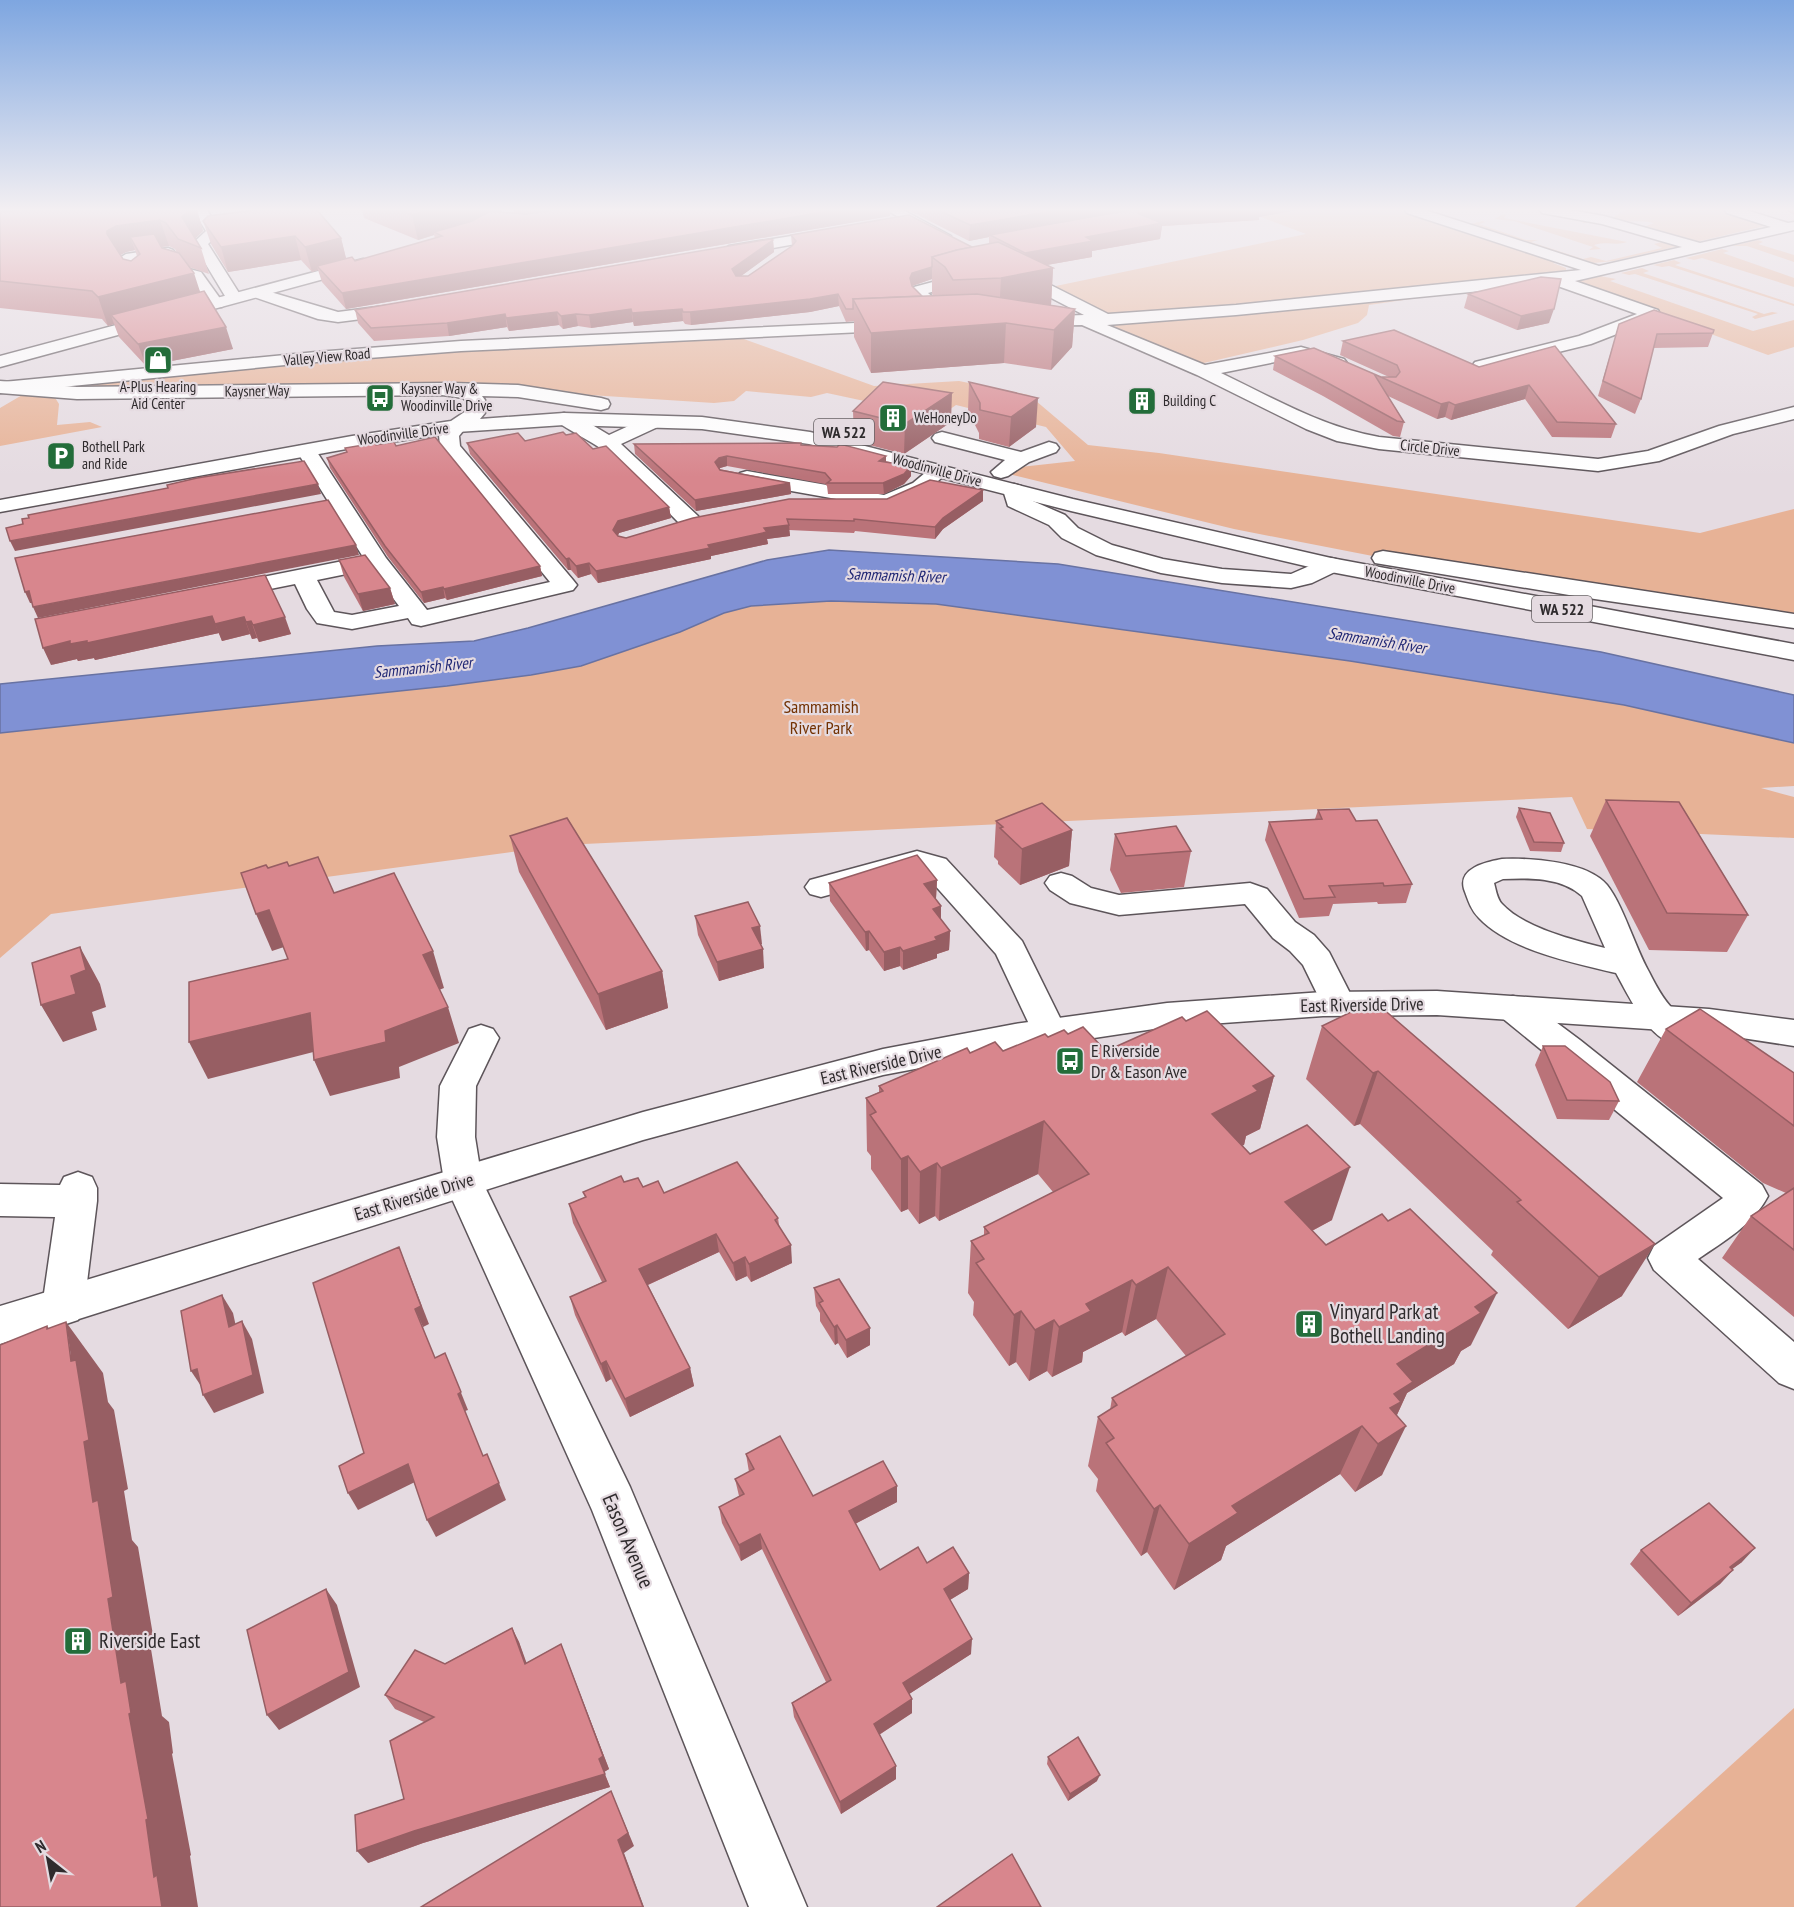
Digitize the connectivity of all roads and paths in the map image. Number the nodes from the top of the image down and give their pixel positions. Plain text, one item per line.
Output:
1 (212, 299) edge
2 (236, 299) edge
3 (275, 299) edge
4 (923, 299) edge
5 (1067, 299) edge
6 (1350, 299) edge
7 (1611, 299) edge
8 (216, 304) junction
9 (420, 306) edge
10 (1106, 319) junction
11 (1084, 321) junction
12 (1015, 322) edge
13 (1600, 334) junction
14 (1545, 336) dead end
15 (0, 362) edge
16 (1480, 366) edge
17 (1203, 371) junction
18 (1355, 371) edge
19 (1, 387) edge
20 (442, 389) junction
21 (616, 407) junction
22 (1794, 413) edge
23 (466, 419) junction
24 (564, 419) junction
25 (656, 421) junction
26 (942, 438) dead end
27 (608, 443) junction
28 (1049, 448) dead end
29 (306, 450) junction
30 (1022, 458) junction
31 (939, 471) junction
32 (728, 474) edge
33 (1008, 481) junction
34 (0, 496) edge
35 (339, 500) junction
36 (887, 502) junction
37 (316, 504) edge
38 (778, 504) edge
39 (0, 506) edge
40 (712, 517) edge
41 (1383, 558) junction
42 (377, 561) junction
43 (1331, 565) junction
44 (303, 576) junction
45 (198, 596) edge
46 (414, 610) junction
47 (1794, 621) edge
48 (1794, 635) edge
49 (1794, 652) edge
50 (1061, 883) dead end
51 (821, 887) dead end
52 (1629, 965) dead end
53 (1338, 1004) junction
54 (1513, 1008) junction
55 (1660, 1017) junction
56 (1048, 1032) junction
57 (1794, 1033) edge
58 (482, 1038) dead end
59 (1705, 1052) edge
60 (463, 1181) junction
61 (0, 1200) edge
62 (63, 1306) junction
63 (0, 1325) edge
64 (1794, 1369) edge
65 (778, 1907) edge

1 - 8 main road
2 - 8 main road
3 - 9 main road
4 - 19 main road, Valley View Road
5 - 10 main road, Valley View Road
6 - 10 main road
7 - 13 main road
8 - 15 main road
10 - 11 main road
11 - 12 main road
11 - 17 main road, Circle Drive
13 - 14 main road
13 - 16 main road
17 - 18 main road
17 - 22 main road, Circle Drive
19 - 20 main road, Kaysner Way
20 - 21 main road
20 - 23 main road, Kaysner Way
21 - 23 main road, Woodinville Drive / WA 522
21 - 33 main road, Woodinville Drive / WA 522
23 - 24 main road, Woodinville Drive / WA 522
23 - 29 main road, Woodinville Drive / WA 522
23 - 34 main road, Woodinville Drive / WA 522
23 - 46 main road
24 - 25 main road, Woodinville Drive / WA 522
24 - 27 main road
25 - 27 main road
25 - 31 main road, Woodinville Drive / WA 522
26 - 30 main road
27 - 40 main road
28 - 30 main road
29 - 35 main road
29 - 39 main road, Woodinville Drive / WA 522
30 - 33 main road
31 - 33 main road, Woodinville Drive / WA 522
31 - 36 main road
32 - 36 main road
33 - 41 main road, Woodinville Drive / WA 522
33 - 43 main road, Woodinville Drive / WA 522
33 - 43 main road
35 - 37 main road
35 - 42 main road
36 - 38 main road
41 - 47 main road
41 - 48 main road, Woodinville Drive / WA 522
42 - 44 main road
42 - 46 main road
43 - 49 main road, Woodinville Drive / WA 522
44 - 45 main road
44 - 46 main road
50 - 53 main road
51 - 56 main road
52 - 55 main road
53 - 54 main road, East Riverside Drive
53 - 56 main road, East Riverside Drive
54 - 55 main road, East Riverside Drive
54 - 64 main road
55 - 57 main road, East Riverside Drive
55 - 59 main road
56 - 60 main road, East Riverside Drive
58 - 60 main road, Eason Avenue
60 - 62 main road, East Riverside Drive
60 - 65 main road, Eason Avenue
61 - 62 main road
62 - 63 main road, East Riverside Drive

